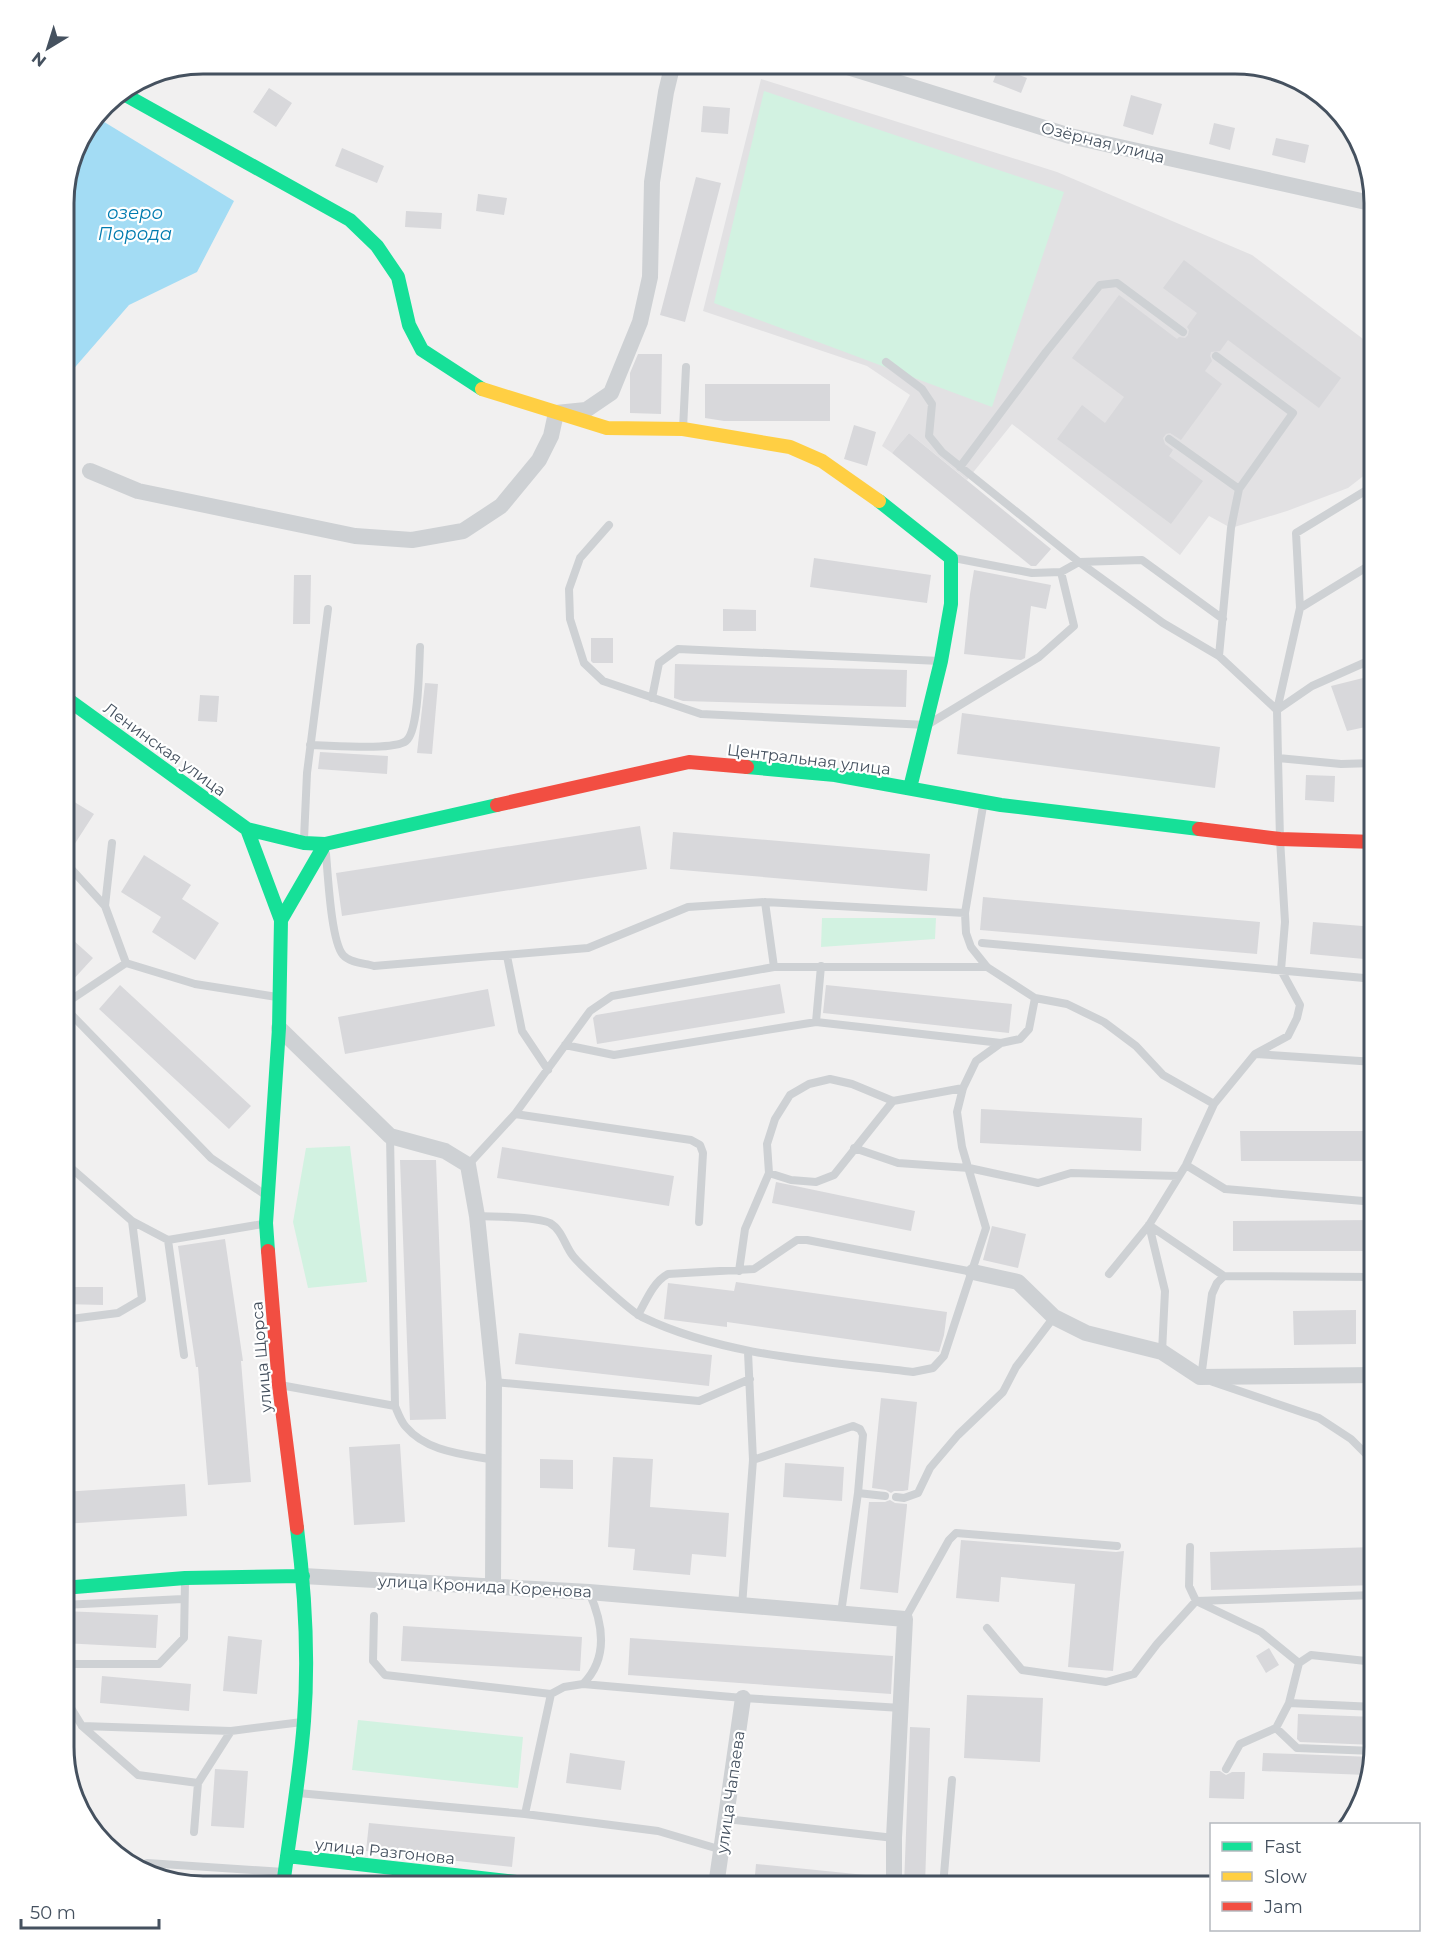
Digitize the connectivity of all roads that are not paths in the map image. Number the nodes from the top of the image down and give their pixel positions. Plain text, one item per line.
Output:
1 (670, 74) edge
2 (870, 74) edge
3 (129, 97) edge
4 (1364, 202) edge
5 (1183, 332) dead end
6 (1216, 356) dead end
7 (886, 362) dead end
8 (686, 367) dead end
9 (556, 413) junction
10 (683, 429) junction
11 (1169, 439) dead end
12 (960, 466) junction
13 (90, 471) dead end
14 (1239, 489) junction
15 (1364, 492) edge
16 (609, 525) dead end
17 (951, 558) junction
18 (1079, 562) junction
19 (1364, 569) edge
20 (1061, 572) junction
21 (1300, 608) junction
22 (328, 609) dead end
23 (1222, 619) junction
24 (420, 647) dead end
25 (1219, 656) junction
26 (941, 661) junction
27 (1364, 663) edge
28 (652, 698) junction
29 (74, 704) edge
30 (1277, 710) junction
31 (927, 726) junction
32 (310, 744) junction
33 (1278, 758) junction
34 (1364, 763) edge
35 (910, 788) junction
36 (984, 802) junction
37 (247, 829) junction
38 (1280, 839) junction
39 (1364, 842) edge
40 (112, 843) dead end
41 (304, 843) junction
42 (325, 844) junction
43 (74, 872) edge
44 (765, 902) junction
45 (105, 906) junction
46 (965, 913) junction
47 (281, 920) junction
48 (982, 943) dead end
49 (507, 956) junction
50 (126, 963) junction
51 (822, 966) junction
52 (774, 967) junction
53 (987, 967) junction
54 (1281, 970) junction
55 (1364, 977) edge
56 (74, 998) edge
57 (280, 998) junction
58 (1035, 998) junction
59 (74, 1017) edge
60 (816, 1022) junction
61 (279, 1028) junction
62 (1001, 1043) junction
63 (565, 1046) junction
64 (1255, 1054) junction
65 (1364, 1061) edge
66 (548, 1070) junction
67 (963, 1089) junction
68 (892, 1101) junction
69 (1214, 1104) junction
70 (515, 1114) junction
71 (390, 1136) junction
72 (855, 1148) junction
73 (468, 1165) junction
74 (1186, 1165) junction
75 (969, 1168) junction
76 (74, 1171) edge
77 (769, 1173) junction
78 (1178, 1176) junction
79 (267, 1196) junction
80 (1364, 1201) edge
81 (477, 1216) junction
82 (132, 1221) junction
83 (699, 1222) dead end
84 (266, 1223) junction
85 (1149, 1225) junction
86 (168, 1240) junction
87 (739, 1271) junction
88 (973, 1272) junction
89 (1109, 1274) dead end
90 (1224, 1276) junction
91 (1364, 1277) edge
92 (638, 1315) junction
93 (1054, 1317) junction
94 (74, 1319) edge
95 (748, 1352) junction
96 (1162, 1352) junction
97 (184, 1355) dead end
98 (1364, 1376) edge
99 (1200, 1377) junction
100 (750, 1379) junction
101 (494, 1382) junction
102 (279, 1385) junction
103 (395, 1406) junction
104 (1364, 1452) edge
105 (494, 1460) junction
106 (753, 1460) junction
107 (858, 1493) junction
108 (885, 1496) dead end
109 (896, 1497) dead end
110 (1117, 1546) dead end
111 (1190, 1547) dead end
112 (303, 1576) junction
113 (185, 1578) junction
114 (493, 1586) junction
115 (74, 1587) edge
116 (589, 1592) junction
117 (1364, 1595) edge
118 (183, 1599) junction
119 (1196, 1601) junction
120 (74, 1604) edge
121 (742, 1606) junction
122 (841, 1613) junction
123 (374, 1616) dead end
124 (905, 1619) junction
125 (987, 1628) dead end
126 (1364, 1661) edge
127 (1299, 1663) junction
128 (74, 1664) edge
129 (583, 1684) junction
130 (551, 1694) junction
131 (743, 1698) junction
132 (1289, 1703) junction
133 (1364, 1706) edge
134 (901, 1708) junction
135 (74, 1713) edge
136 (304, 1722) junction
137 (82, 1726) junction
138 (1276, 1728) junction
139 (231, 1731) junction
140 (1364, 1750) edge
141 (1226, 1769) dead end
142 (952, 1780) dead end
143 (198, 1783) junction
144 (294, 1792) junction
145 (525, 1814) junction
146 (726, 1819) junction
147 (194, 1832) dead end
148 (894, 1838) junction
149 (722, 1850) junction
150 (287, 1856) junction
151 (149, 1863) edge
152 (403, 1869) junction
153 (250, 1875) edge
154 (285, 1875) edge
155 (403, 1875) edge
156 (458, 1875) edge
157 (718, 1876) edge
158 (894, 1876) edge
159 (945, 1876) edge

1 - 9 street
2 - 4 street, Озёрная улица
3 - 9 street
5 - 12 lane
6 - 14 lane
7 - 12 lane
8 - 10 lane
9 - 10 street
9 - 13 street
10 - 17 street
11 - 14 lane
12 - 18 lane
14 - 23 lane
15 - 21 lane
16 - 28 lane
17 - 20 lane
17 - 26 street
18 - 20 lane
18 - 23 lane
18 - 25 lane
19 - 21 lane
20 - 31 lane
21 - 30 lane
22 - 32 lane
23 - 25 lane
24 - 32 lane
25 - 30 lane
26 - 28 lane
26 - 31 street
27 - 30 lane
28 - 31 lane
29 - 37 street, Ленинская улица
30 - 33 lane
31 - 35 street
32 - 41 lane
33 - 34 lane
33 - 38 lane
35 - 36 street, Центральная улица
35 - 42 street, Центральная улица
36 - 38 street, Центральная улица
36 - 46 lane
37 - 41 street, Центральная улица
37 - 47 street, улица Щорса
38 - 39 street, Центральная улица
38 - 54 lane
40 - 45 lane
41 - 42 street, Центральная улица
42 - 47 street
42 - 49 lane
43 - 45 lane
44 - 46 lane
44 - 49 lane
44 - 52 lane
45 - 50 lane
46 - 53 lane
47 - 57 street, улица Щорса
48 - 54 lane
49 - 66 lane
50 - 56 lane
50 - 57 lane
51 - 52 lane
51 - 53 lane
51 - 60 lane
52 - 63 lane
53 - 58 lane
54 - 55 lane
54 - 64 lane
57 - 61 street, улица Щорса
58 - 62 lane
58 - 69 lane
59 - 79 lane
60 - 62 lane
60 - 63 lane
61 - 71 street
61 - 79 street, улица Щорса
62 - 67 lane
63 - 66 lane
64 - 65 lane
64 - 69 lane
66 - 70 lane
67 - 68 lane
67 - 75 lane
68 - 72 lane
68 - 77 lane
69 - 74 lane
70 - 73 lane
70 - 83 lane
71 - 73 street
71 - 103 lane
72 - 75 lane
72 - 77 lane
73 - 81 street
74 - 78 lane
74 - 80 lane
75 - 78 lane
75 - 88 lane
76 - 82 lane
77 - 87 lane
78 - 85 lane
79 - 84 street, улица Щорса
81 - 92 lane
81 - 101 street
82 - 86 lane
82 - 94 lane
84 - 86 lane
84 - 102 street, улица Щорса
85 - 89 lane
85 - 90 lane
85 - 96 lane
86 - 97 lane
87 - 88 lane
87 - 92 lane
88 - 93 street
88 - 95 lane
90 - 91 lane
90 - 99 lane
92 - 95 lane
93 - 96 street
93 - 109 lane
95 - 100 lane
96 - 99 street
98 - 99 street
99 - 104 lane
100 - 101 lane
100 - 106 lane
101 - 105 street
102 - 103 lane
102 - 112 street, улица Щорса
103 - 105 lane
105 - 114 street
106 - 107 lane
106 - 121 lane
107 - 108 lane
107 - 122 lane
110 - 124 lane
111 - 119 lane
112 - 113 street, улица Кронида Коренова
112 - 114 street, улица Кронида Коренова
112 - 136 street, улица Щорса
113 - 115 street, улица Кронида Коренова
113 - 118 lane
114 - 116 street, улица Кронида Коренова
116 - 121 street, улица Кронида Коренова
116 - 129 lane
117 - 119 lane
118 - 120 lane
118 - 128 lane
119 - 125 lane
119 - 127 lane
121 - 122 street, улица Кронида Коренова
122 - 124 street, улица Кронида Коренова
123 - 130 lane
124 - 134 street
126 - 127 lane
127 - 132 lane
129 - 130 lane
129 - 131 lane
130 - 145 lane
131 - 134 lane
131 - 146 street, улица Чапаева
132 - 133 lane
132 - 138 lane
134 - 148 street
135 - 137 lane
136 - 139 lane
136 - 144 street, улица Щорса
137 - 139 lane
137 - 143 lane
138 - 140 lane
138 - 141 lane
139 - 143 lane
142 - 159 lane
143 - 147 lane
144 - 145 lane
144 - 150 street, улица Щорса
145 - 149 lane
146 - 148 lane
146 - 149 street, улица Чапаева
148 - 158 street
149 - 157 street, улица Чапаева
150 - 152 street, улица Разгонова
150 - 154 street, улица Щорса
151 - 153 lane
152 - 155 lane
152 - 156 street, улица Разгонова

